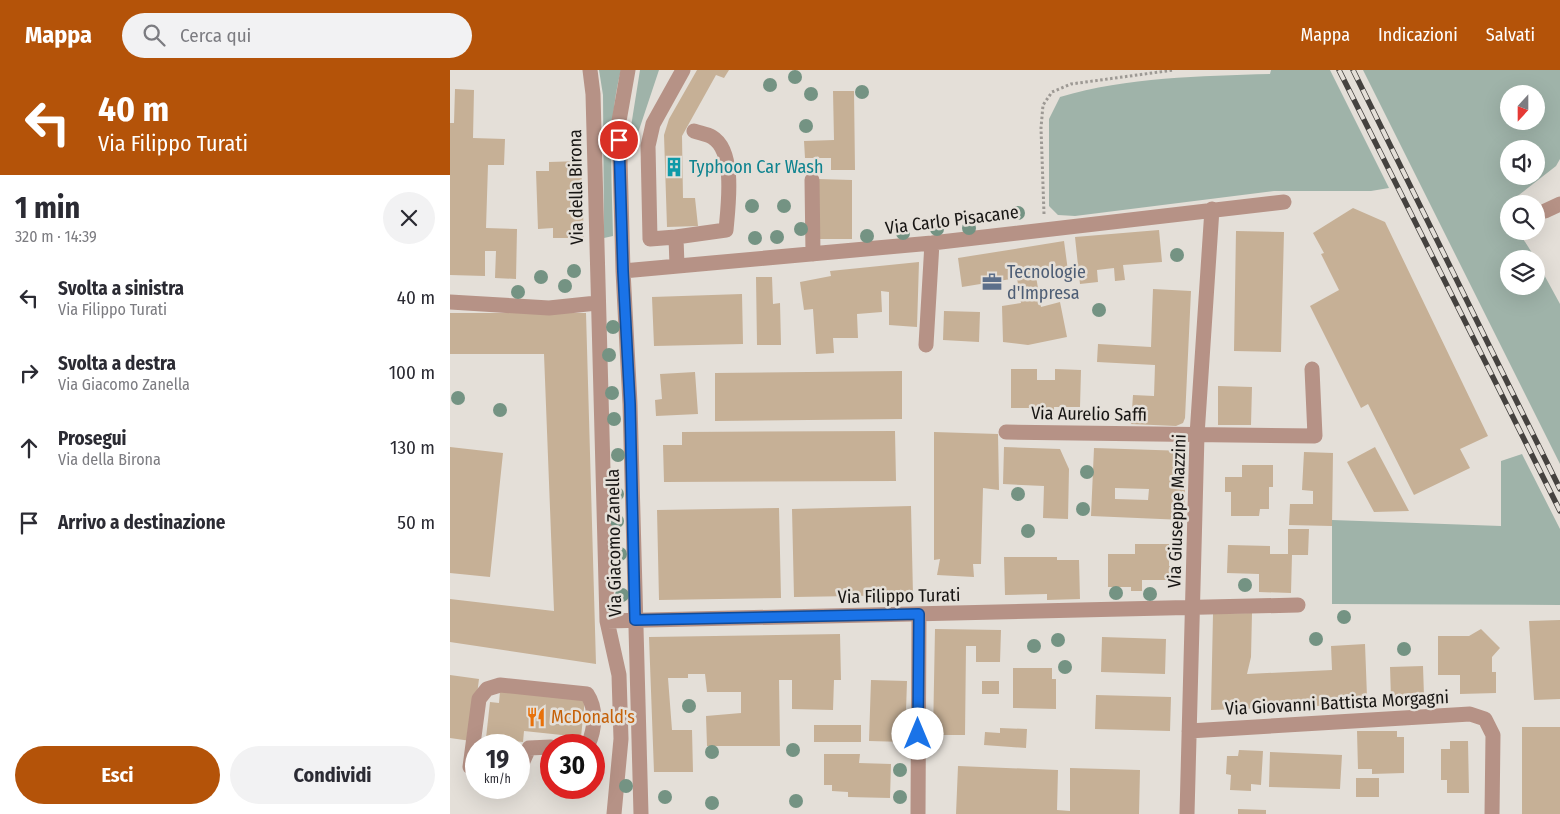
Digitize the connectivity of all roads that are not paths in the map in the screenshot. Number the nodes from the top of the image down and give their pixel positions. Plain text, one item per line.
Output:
1 (590, 70) edge
2 (628, 70) edge
3 (683, 70) edge
4 (694, 131) dead end
5 (812, 180) dead end
6 (1284, 202) dead end
7 (1560, 204) edge
8 (1212, 209) junction
9 (1545, 211) dead end
10 (676, 236) junction
11 (932, 243) junction
12 (813, 254) junction
13 (676, 266) junction
14 (623, 271) junction
15 (450, 302) edge
16 (597, 303) junction
17 (926, 345) dead end
18 (1312, 369) dead end
19 (1006, 432) dead end
20 (1198, 435) junction
21 (1298, 605) dead end
22 (1192, 607) junction
23 (919, 614) junction
24 (635, 620) junction
25 (607, 621) junction
26 (1189, 731) junction
27 (474, 734) edge
28 (591, 734) edge
29 (614, 814) edge
30 (641, 814) edge
31 (918, 814) edge
32 (1187, 814) edge
33 (1492, 814) edge

1 - 16 street, Via della Birona
2 - 14 street
3 - 10 street
4 - 10 street
5 - 12 street
6 - 8 street, Via Carlo Pisacane
7 - 9 street
8 - 11 street, Via Carlo Pisacane
8 - 20 street, Via Giuseppe Mazzini
10 - 13 street
11 - 12 street, Via Carlo Pisacane
11 - 17 street
12 - 13 street, Via Carlo Pisacane
13 - 14 street, Via Carlo Pisacane
14 - 24 street, Via Giacomo Zanella
15 - 16 street
16 - 25 street, Via Giacomo Zanella
18 - 20 street, Via Aurelio Saffi
19 - 20 street, Via Aurelio Saffi
20 - 22 street, Via Giuseppe Mazzini
21 - 22 street, Via Filippo Turati
22 - 23 street, Via Filippo Turati
22 - 26 street, Via Giuseppe Mazzini
23 - 24 street, Via Filippo Turati
23 - 31 street
24 - 25 street, Via Filippo Turati
24 - 30 street, Via Giacomo Zanella
25 - 29 street, Via Giacomo Zanella
26 - 32 street, Via Giuseppe Mazzini
26 - 33 street, Via Giovanni Battista Morgagni
27 - 28 street

